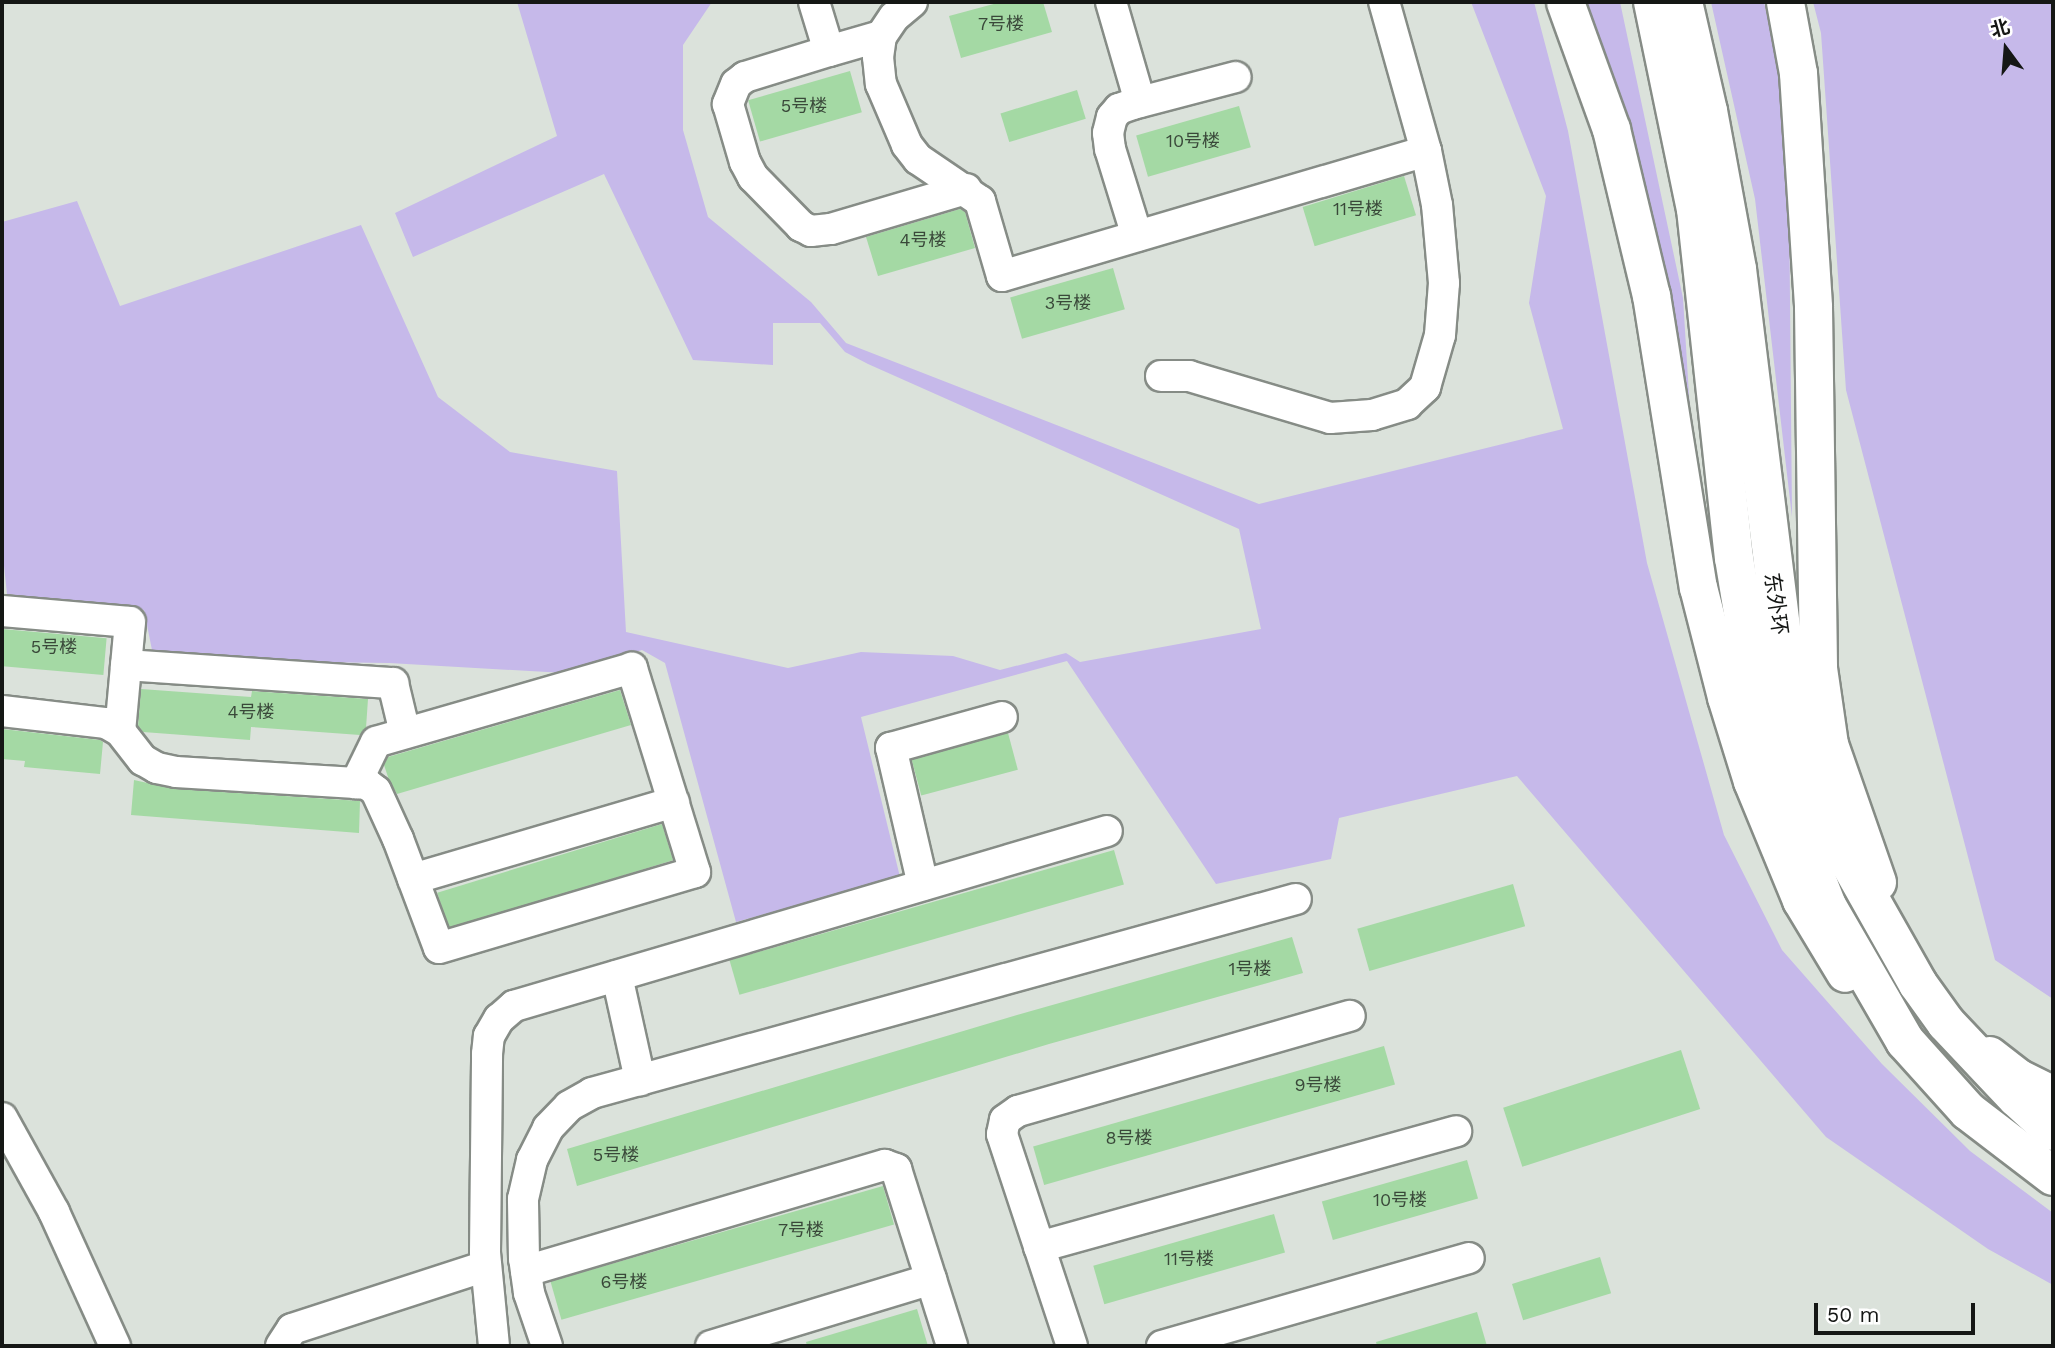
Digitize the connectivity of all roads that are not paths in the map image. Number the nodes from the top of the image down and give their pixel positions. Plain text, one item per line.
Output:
1 (814, 2) edge
2 (912, 2) edge
3 (1111, 2) edge
4 (1384, 2) edge
5 (1565, 2) edge
6 (1653, 2) edge
7 (1683, 2) edge
8 (1785, 2) edge
9 (881, 36) junction
10 (829, 51) junction
11 (1236, 77) dead end
12 (1140, 102) junction
13 (1426, 151) junction
14 (966, 189) junction
15 (1137, 236) junction
16 (1161, 376) dead end
17 (2, 611) edge
18 (126, 664) junction
19 (2, 711) edge
20 (1002, 718) dead end
21 (120, 731) junction
22 (405, 733) junction
23 (356, 783) junction
24 (674, 802) junction
25 (1107, 831) dead end
26 (413, 879) junction
27 (923, 885) junction
28 (1296, 899) dead end
29 (617, 975) junction
30 (1918, 984) junction
31 (1350, 1016) dead end
32 (1946, 1023) junction
33 (1905, 1041) junction
34 (640, 1080) junction
35 (2053, 1095) edge
36 (2, 1118) edge
37 (1456, 1131) dead end
38 (2053, 1131) edge
39 (2053, 1177) edge
40 (1039, 1247) junction
41 (1469, 1258) dead end
42 (486, 1266) junction
43 (526, 1271) junction
44 (931, 1279) junction
45 (115, 1346) edge
46 (281, 1346) edge
47 (494, 1346) edge
48 (547, 1346) edge
49 (711, 1346) edge
50 (952, 1346) edge
51 (1072, 1346) edge
52 (1162, 1346) edge

1 - 10 street
2 - 9 street
3 - 12 street
4 - 13 street
5 - 33 main road
6 - 33 highway
7 - 30 highway, 东外环
8 - 30 main road
9 - 10 street
9 - 14 street
10 - 14 street
11 - 12 street
12 - 15 street
13 - 15 street
13 - 16 street
14 - 15 street
17 - 18 street
18 - 21 street
18 - 22 street
19 - 21 street
20 - 27 street
21 - 23 street
22 - 23 street
22 - 24 street
23 - 26 street
24 - 26 street
24 - 26 street
25 - 27 street
27 - 29 street
28 - 34 street
29 - 34 street
29 - 42 street
30 - 32 highway, 东外环
31 - 40 street
32 - 35 main road
32 - 38 highway, 东外环
33 - 39 highway
34 - 43 street
36 - 45 street
37 - 40 street
40 - 51 street
41 - 52 street
42 - 46 street
42 - 47 street
43 - 44 street
43 - 48 street
44 - 49 street
44 - 50 street

